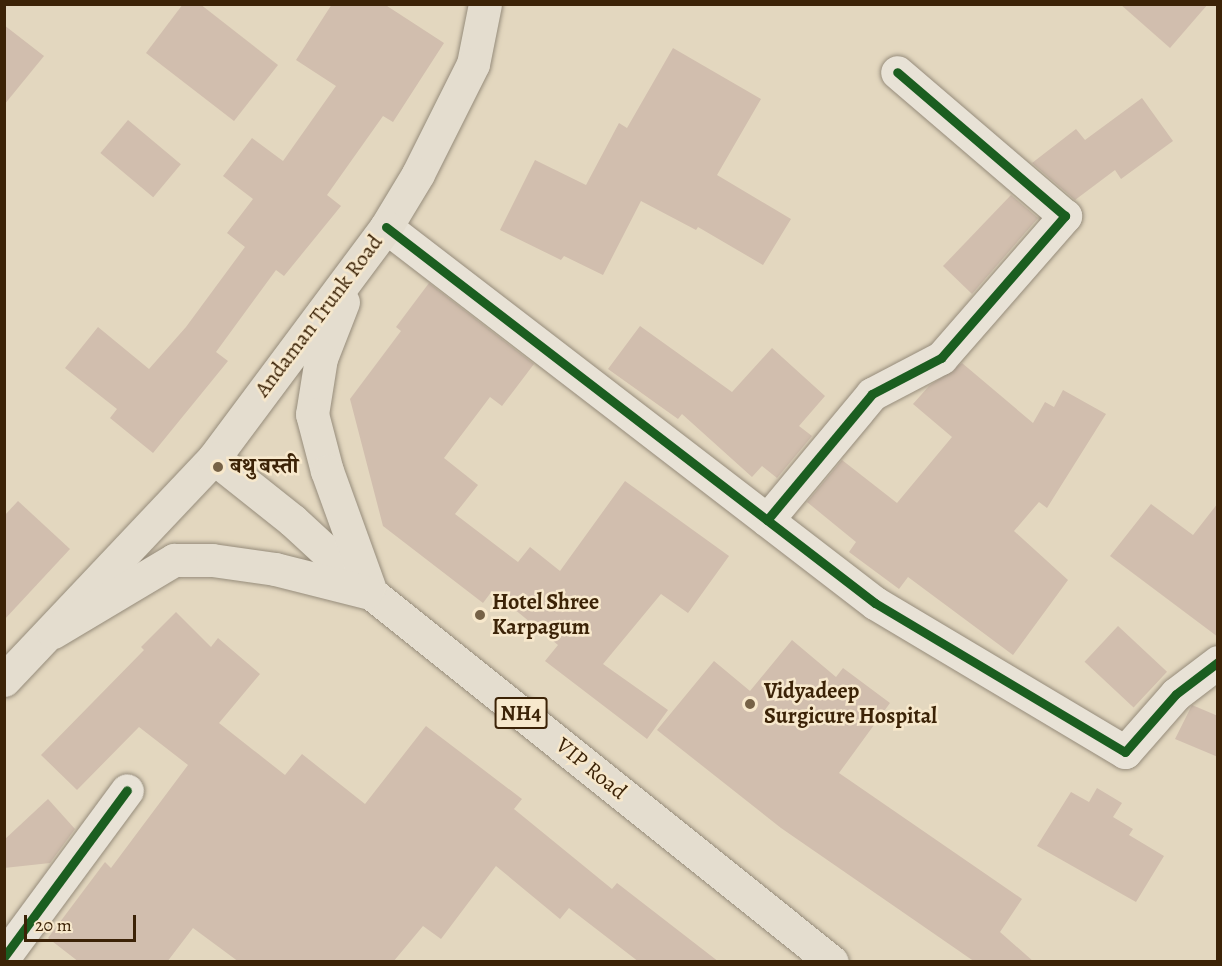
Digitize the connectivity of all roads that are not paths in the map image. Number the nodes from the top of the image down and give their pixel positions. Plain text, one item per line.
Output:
1 (484, 4) edge
2 (897, 72) dead end
3 (386, 227) junction
4 (357, 264) junction
5 (214, 458) junction
6 (767, 520) junction
7 (371, 593) junction
8 (53, 632) junction
9 (1218, 662) edge
10 (4, 680) edge
11 (127, 790) dead end
12 (4, 957) edge
13 (832, 962) edge

1 - 3 main road, Andaman Trunk Road
2 - 6 street
3 - 4 main road, Andaman Trunk Road
3 - 6 street
4 - 5 main road, Andaman Trunk Road
4 - 7 main road
5 - 7 main road, VIP Road / NH4
5 - 8 main road, Andaman Trunk Road
6 - 9 street
7 - 8 main road
7 - 13 main road, VIP Road / NH4
8 - 10 main road
11 - 12 street

